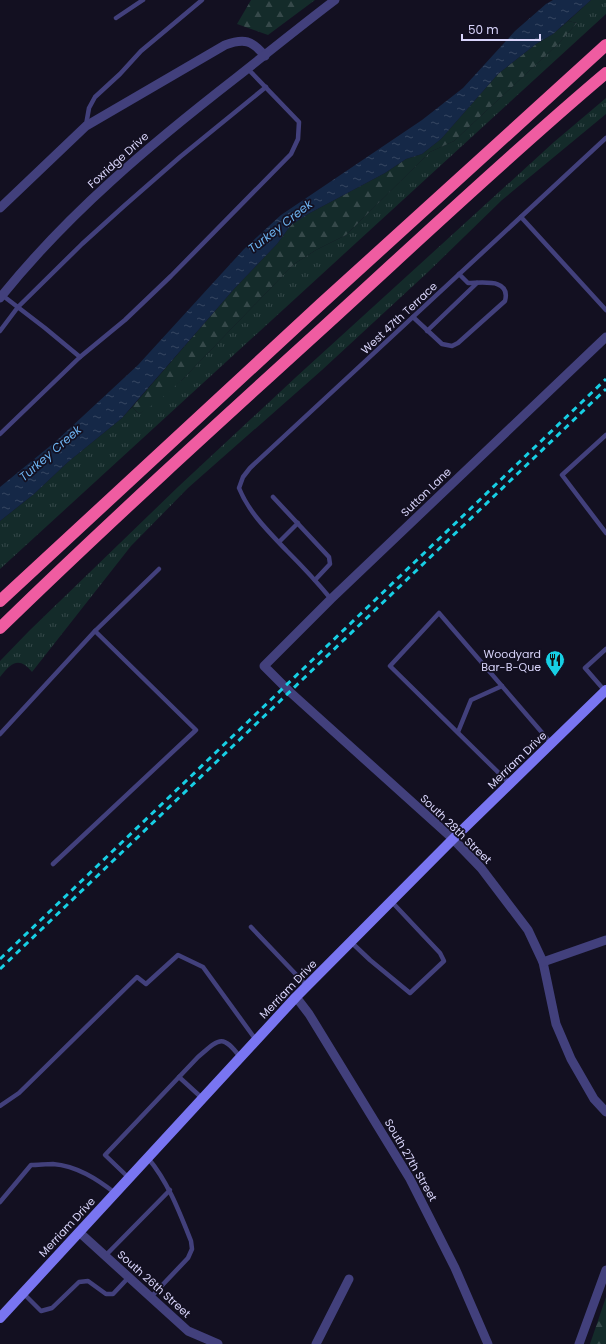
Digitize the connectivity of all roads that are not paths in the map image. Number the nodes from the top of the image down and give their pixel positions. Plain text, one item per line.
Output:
1 (143, 0) edge
2 (202, 0) edge
3 (335, 0) edge
4 (116, 18) dead end
5 (606, 45) edge
6 (265, 56) junction
7 (248, 69) junction
8 (606, 74) edge
9 (266, 87) junction
10 (86, 126) junction
11 (606, 138) edge
12 (0, 208) edge
13 (521, 217) junction
14 (459, 274) junction
15 (476, 283) junction
16 (1, 296) edge
17 (18, 308) junction
18 (606, 310) edge
19 (413, 318) junction
20 (0, 331) edge
21 (427, 331) junction
22 (606, 337) edge
23 (80, 357) junction
24 (0, 434) edge
25 (606, 435) edge
26 (273, 497) dead end
27 (298, 523) junction
28 (606, 533) edge
29 (279, 542) junction
30 (159, 569) dead end
31 (315, 580) junction
32 (331, 599) junction
33 (0, 600) edge
34 (0, 628) edge
35 (95, 632) junction
36 (606, 649) edge
37 (264, 666) joint
38 (502, 686) junction
39 (606, 691) edge
40 (458, 732) junction
41 (0, 734) edge
42 (551, 743) junction
43 (510, 784) junction
44 (453, 839) junction
45 (53, 864) dead end
46 (392, 901) junction
47 (251, 927) dead end
48 (606, 940) edge
49 (351, 941) junction
50 (543, 962) junction
51 (307, 986) junction
52 (296, 997) junction
53 (256, 1040) junction
54 (240, 1057) junction
55 (179, 1077) junction
56 (202, 1098) junction
57 (0, 1106) edge
58 (606, 1112) edge
59 (148, 1158) junction
60 (129, 1178) junction
61 (170, 1190) junction
62 (115, 1193) junction
63 (0, 1202) edge
64 (79, 1232) junction
65 (105, 1256) junction
66 (606, 1270) edge
67 (129, 1277) junction
68 (349, 1279) dead end
69 (23, 1293) junction
70 (151, 1298) junction
71 (0, 1318) edge
72 (218, 1344) edge
73 (316, 1344) edge
74 (488, 1344) edge
75 (579, 1344) edge

1 - 4 lane
2 - 10 lane
3 - 6 street, Foxridge Drive
5 - 33 highway
6 - 7 street, Foxridge Drive
6 - 10 street
7 - 9 lane
7 - 16 street, Foxridge Drive
8 - 34 highway
9 - 17 lane
9 - 23 lane
10 - 12 street
11 - 13 lane, West 47th Terrace
13 - 14 lane, West 47th Terrace
13 - 18 lane
14 - 15 lane
14 - 19 lane, West 47th Terrace
15 - 21 lane
15 - 21 lane
16 - 17 lane
17 - 20 lane
17 - 23 lane
19 - 21 lane
19 - 29 lane, West 47th Terrace
22 - 32 street, Sutton Lane
23 - 24 lane
25 - 28 lane
26 - 27 lane
27 - 29 lane
27 - 31 lane
29 - 31 lane, West 47th Terrace
30 - 35 lane
31 - 32 lane, West 47th Terrace
32 - 37 street, Sutton Lane
35 - 41 lane
35 - 45 lane
36 - 39 lane
37 - 44 street, South 28th Street
38 - 40 lane
38 - 40 lane
38 - 42 lane
39 - 42 main road, Merriam Drive
40 - 43 lane
42 - 43 main road, Merriam Drive
43 - 44 main road, Merriam Drive
44 - 46 main road, Merriam Drive
44 - 50 street, South 28th Street
46 - 49 main road, Merriam Drive
46 - 49 lane
47 - 51 lane
48 - 50 street
49 - 51 main road, Merriam Drive
50 - 58 street, South 28th Street
51 - 52 main road, Merriam Drive
52 - 53 main road, Merriam Drive
52 - 74 street, South 27th Street
53 - 54 main road, Merriam Drive
53 - 57 lane
54 - 55 lane
54 - 56 main road, Merriam Drive
55 - 56 lane
55 - 60 lane
56 - 59 main road, Merriam Drive
59 - 60 main road, Merriam Drive
59 - 61 lane
60 - 62 main road, Merriam Drive
61 - 65 lane
61 - 70 lane
62 - 63 lane
62 - 64 main road, Merriam Drive
64 - 65 street, South 26th Street
64 - 69 main road, Merriam Drive
65 - 67 street, South 26th Street
66 - 75 street
67 - 69 lane
67 - 70 street, South 26th Street
68 - 73 street
69 - 71 main road, Merriam Drive
70 - 72 street, South 26th Street

